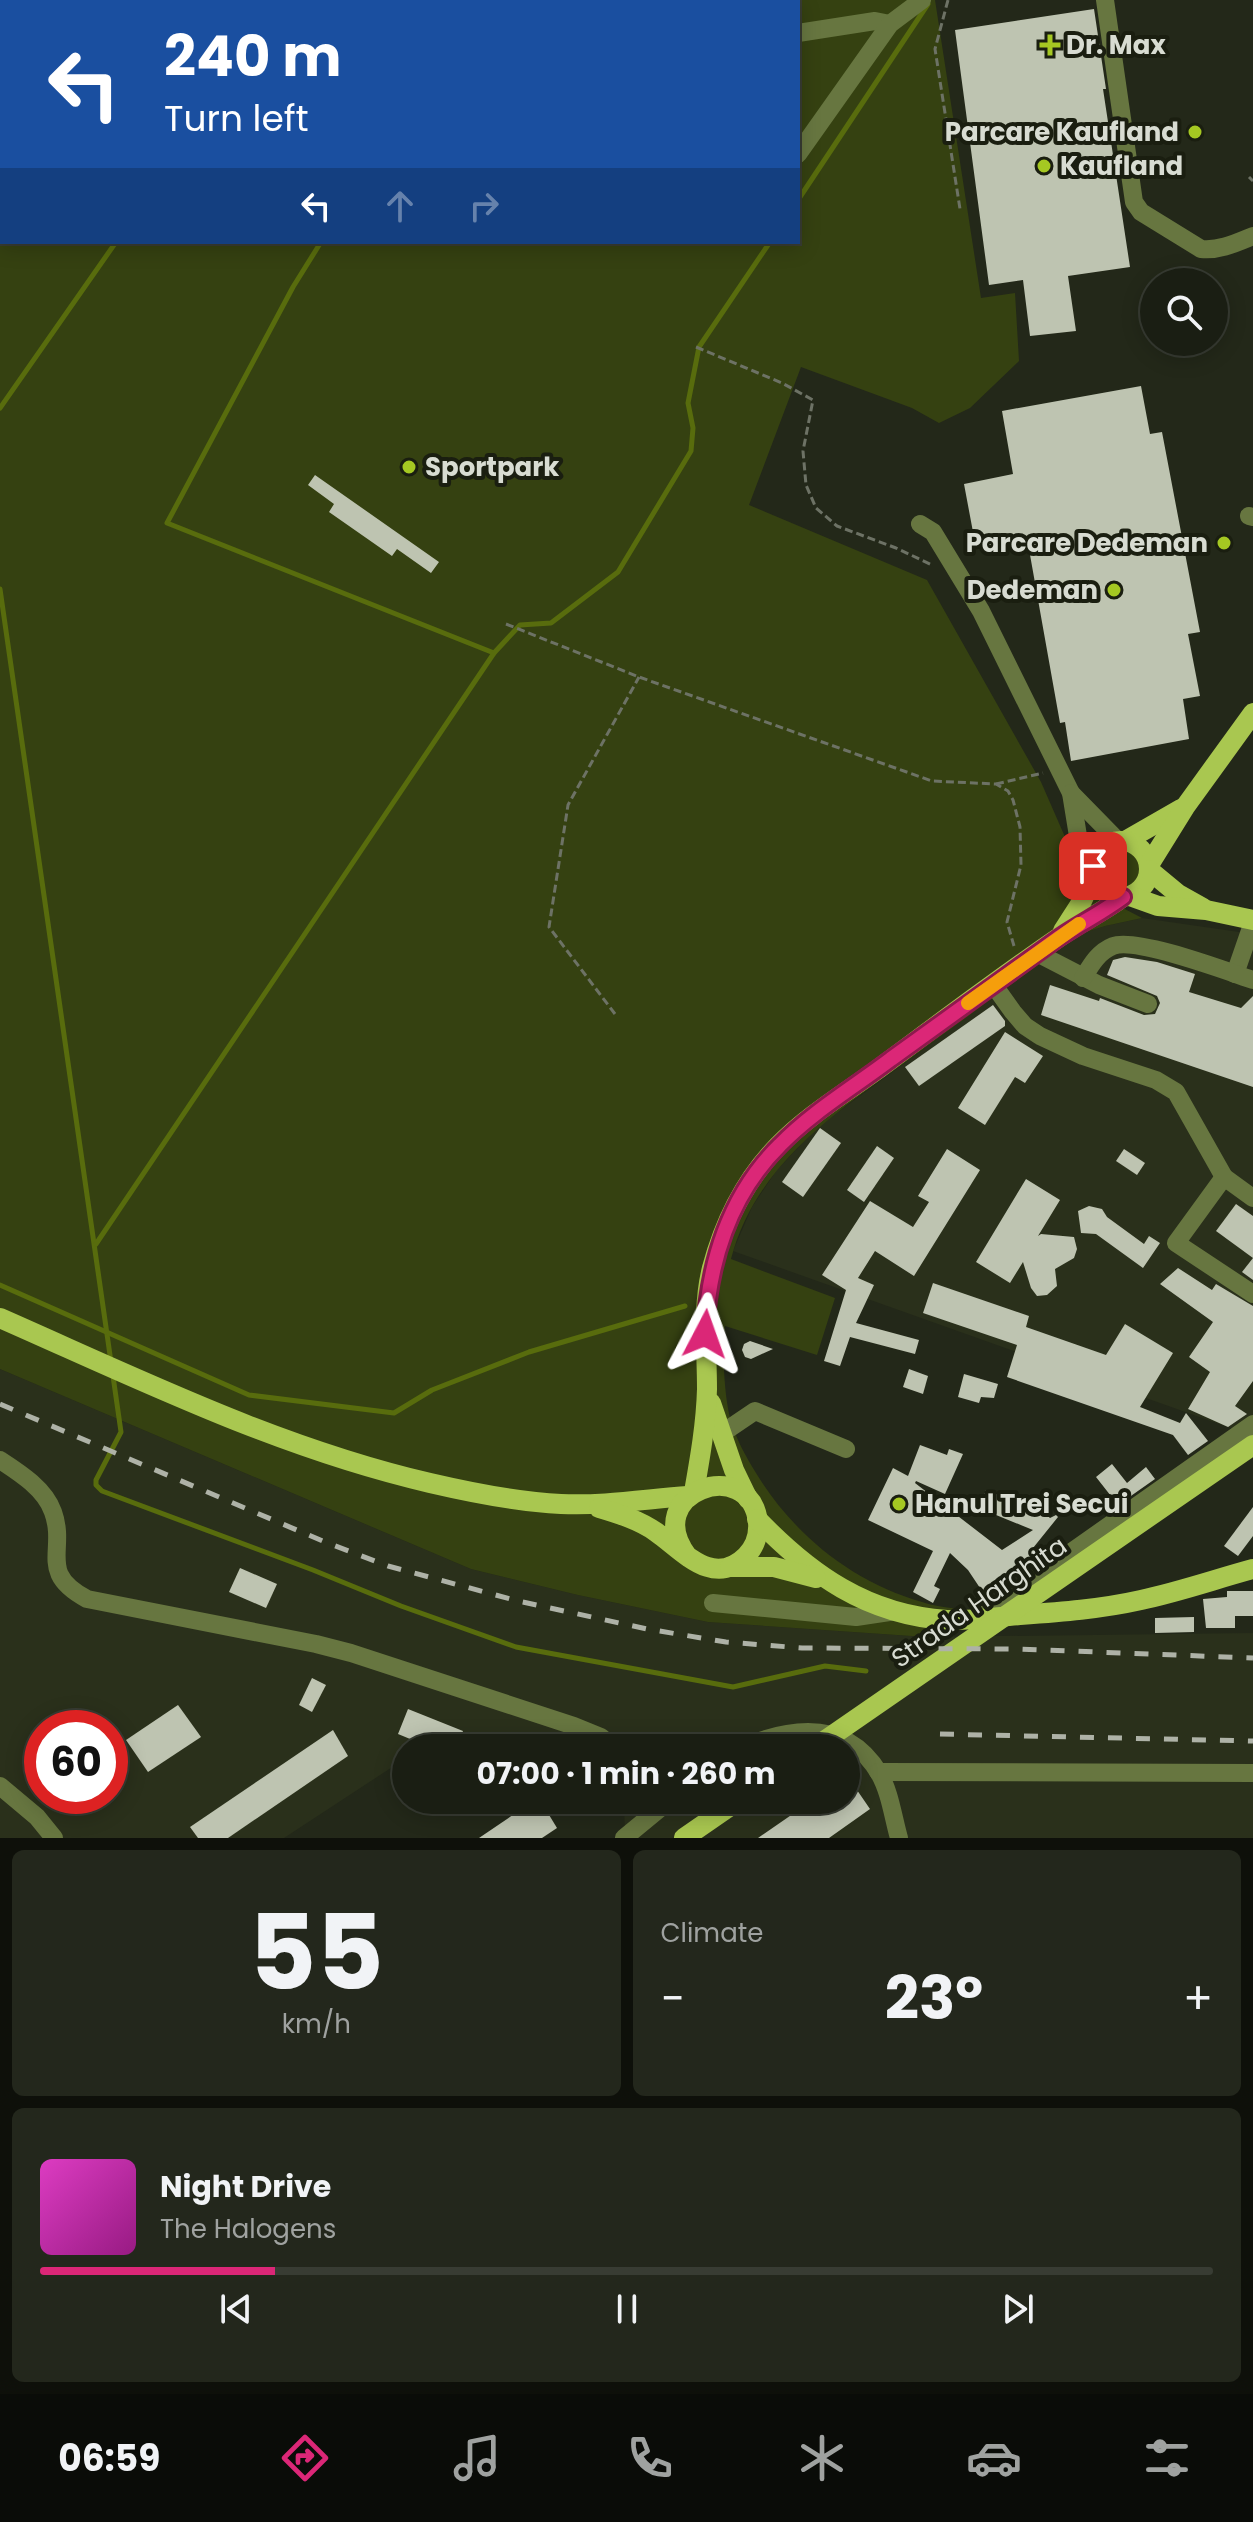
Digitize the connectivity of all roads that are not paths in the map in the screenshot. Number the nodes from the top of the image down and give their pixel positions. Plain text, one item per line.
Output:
1 (922, 0) edge
2 (1105, 0) edge
3 (890, 24) junction
4 (800, 33) edge
5 (800, 151) edge
6 (1253, 236) edge
7 (1210, 250) junction
8 (1192, 265) dead end
9 (920, 524) dead end
10 (1253, 713) edge
11 (1071, 793) junction
12 (1185, 807) junction
13 (1123, 840) junction
14 (1149, 868) junction
15 (1094, 871) junction
16 (1126, 896) junction
17 (1206, 910) junction
18 (1253, 921) edge
19 (1060, 937) junction
20 (1030, 958) junction
21 (1244, 977) edge
22 (1083, 978) junction
23 (993, 984) junction
24 (1148, 1004) dead end
25 (1224, 1177) junction
26 (1253, 1198) edge
27 (1253, 1294) edge
28 (0, 1318) edge
29 (707, 1387) junction
30 (1253, 1424) edge
31 (721, 1434) junction
32 (1253, 1445) edge
33 (846, 1449) dead end
34 (0, 1460) edge
35 (691, 1494) junction
36 (748, 1499) junction
37 (588, 1504) junction
38 (757, 1519) junction
39 (688, 1557) junction
40 (727, 1567) junction
41 (1253, 1569) edge
42 (828, 1582) junction
43 (713, 1603) dead end
44 (896, 1611) junction
45 (975, 1620) junction
46 (594, 1734) edge
47 (785, 1734) edge
48 (830, 1734) edge
49 (834, 1734) edge
50 (860, 1752) edge
51 (878, 1772) junction
52 (1253, 1773) edge
53 (0, 1786) edge
54 (648, 1814) edge
55 (719, 1814) edge
56 (54, 1838) edge
57 (624, 1838) edge
58 (684, 1838) edge
59 (899, 1838) edge

1 - 3 street
2 - 7 street
3 - 4 street
3 - 5 street
6 - 7 street
7 - 8 street
9 - 11 street
10 - 12 main road
11 - 13 street
11 - 15 street
12 - 13 main road
12 - 14 main road
13 - 14 main road
13 - 15 main road
14 - 16 main road
14 - 17 main road
15 - 16 main road
15 - 19 main road
16 - 17 main road
16 - 19 main road
17 - 18 main road
18 - 21 street
19 - 20 main road
20 - 22 street
20 - 23 main road
21 - 22 street
22 - 24 street
23 - 25 street
23 - 29 main road
25 - 26 street
25 - 27 street
28 - 37 main road
29 - 31 main road
29 - 35 main road
30 - 45 street
31 - 33 street
31 - 36 main road
32 - 49 main road, Strada Harghita
34 - 46 street
35 - 36 main road
35 - 37 main road
35 - 39 main road
36 - 38 main road
37 - 39 main road
38 - 40 main road
38 - 42 main road
39 - 40 main road
40 - 42 main road
41 - 45 main road
42 - 44 main road
43 - 44 street
44 - 45 main road
47 - 48 street
50 - 51 street
51 - 52 street
51 - 59 street
53 - 56 street
54 - 57 street
55 - 58 main road

